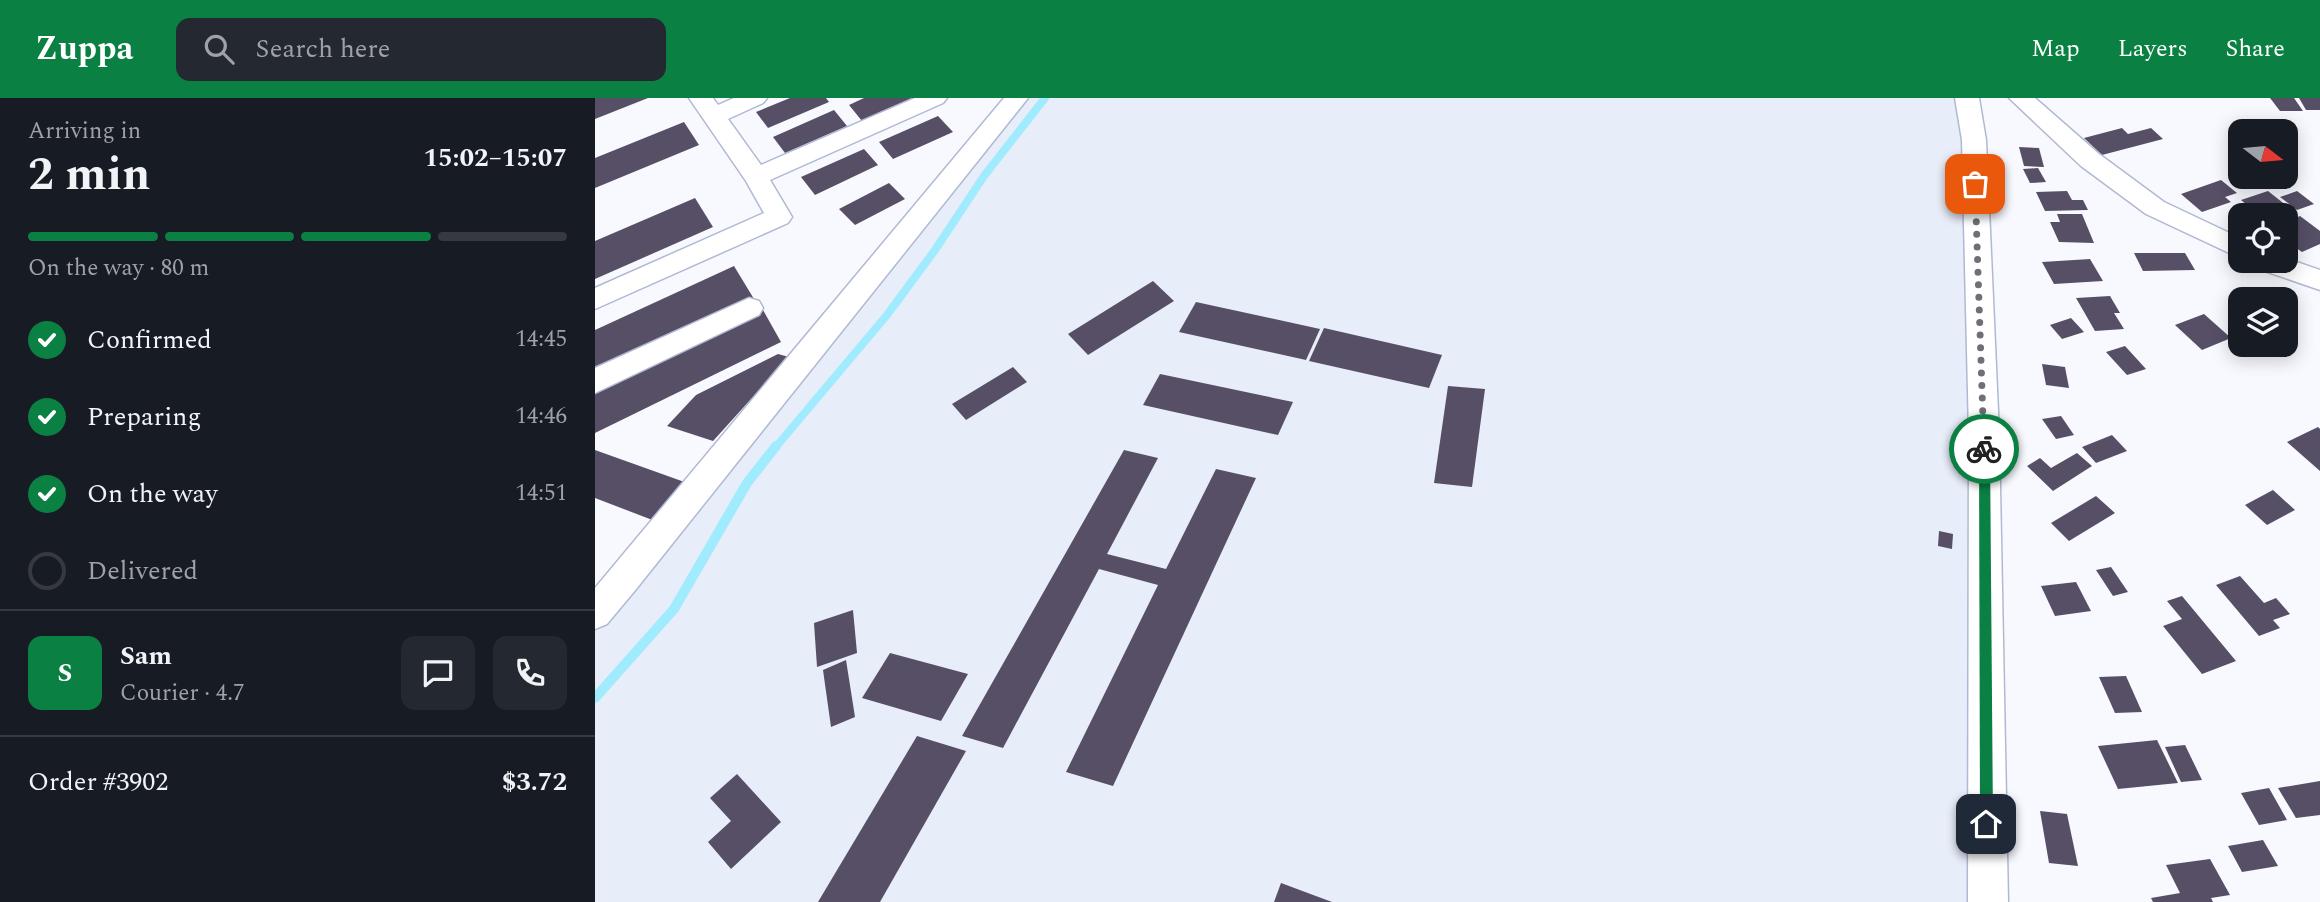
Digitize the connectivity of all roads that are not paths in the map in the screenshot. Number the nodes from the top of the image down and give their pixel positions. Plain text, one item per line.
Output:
1 (755, 98) edge
2 (935, 98) edge
3 (1016, 98) edge
4 (1967, 98) edge
5 (2021, 98) edge
6 (707, 107) edge
7 (756, 177) junction
8 (2228, 243) edge
9 (2298, 272) edge
10 (2320, 280) edge
11 (595, 299) edge
12 (749, 308) dead end
13 (595, 381) edge
14 (595, 613) edge
15 (1987, 902) edge

1 - 6 street
2 - 7 street
3 - 14 street
4 - 15 street
5 - 8 street
6 - 7 street
7 - 11 street
9 - 10 street
12 - 13 street

